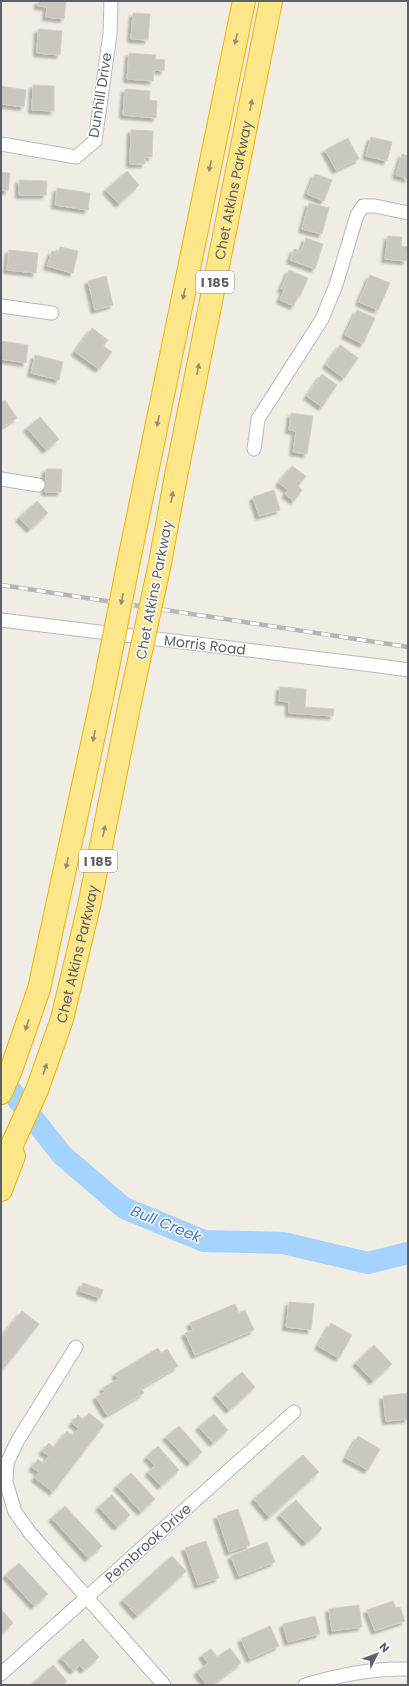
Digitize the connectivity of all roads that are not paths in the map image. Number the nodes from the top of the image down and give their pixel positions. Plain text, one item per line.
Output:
1 (111, 1) edge
2 (244, 1) edge
3 (271, 1) edge
4 (1, 144) edge
5 (408, 214) edge
6 (1, 306) edge
7 (52, 313) dead end
8 (254, 449) dead end
9 (1, 479) edge
10 (38, 485) dead end
11 (1, 620) edge
12 (408, 670) edge
13 (37, 1090) junction
14 (1, 1094) edge
15 (1, 1169) edge
16 (1, 1190) edge
17 (76, 1347) dead end
18 (294, 1412) dead end
19 (86, 1598) junction
20 (408, 1669) edge
21 (1, 1674) edge
22 (164, 1685) edge
23 (305, 1685) edge

1 - 4 street, Dunhill Drive
2 -> 14 highway, Chet Atkins Parkway / I 185, bridge
13 -> 3 highway, Chet Atkins Parkway / I 185, bridge
5 - 8 street
6 - 7 street
9 - 10 street
11 - 12 street, Morris Road
13 - 15 highway, Chet Atkins Parkway / I 185
13 - 16 highway
17 - 19 street
18 - 19 street, Pembrook Drive
19 - 21 street, Pembrook Drive
19 - 22 street
20 - 23 street

